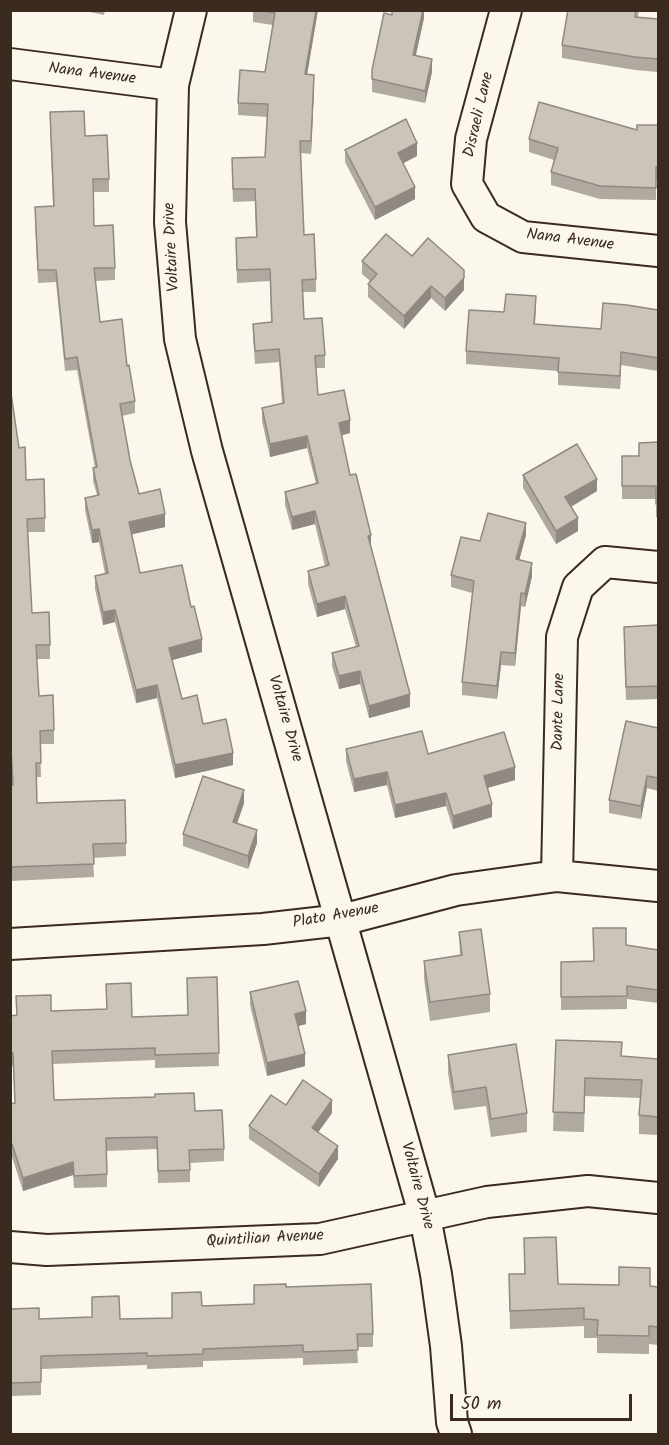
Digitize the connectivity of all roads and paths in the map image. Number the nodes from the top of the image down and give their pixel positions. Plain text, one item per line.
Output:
1 (191, 10) edge
2 (506, 10) edge
3 (10, 64) edge
4 (173, 85) junction
5 (486, 217) joint
6 (658, 251) edge
7 (658, 567) edge
8 (557, 876) junction
9 (658, 886) edge
10 (342, 920) junction
11 (10, 944) edge
12 (658, 1198) edge
13 (425, 1217) junction
14 (10, 1247) edge
15 (453, 1430) edge

1 - 4 street, Voltaire Drive
2 - 5 street, Disraeli Lane
3 - 4 street, Nana Avenue
4 - 10 street, Voltaire Drive
5 - 6 street, Nana Avenue
7 - 8 street, Dante Lane
8 - 9 street, Plato Avenue
8 - 10 street, Plato Avenue
10 - 11 street, Plato Avenue
10 - 13 street, Voltaire Drive
12 - 13 street, Quintilian Avenue
13 - 14 street, Quintilian Avenue
13 - 15 street, Voltaire Drive

